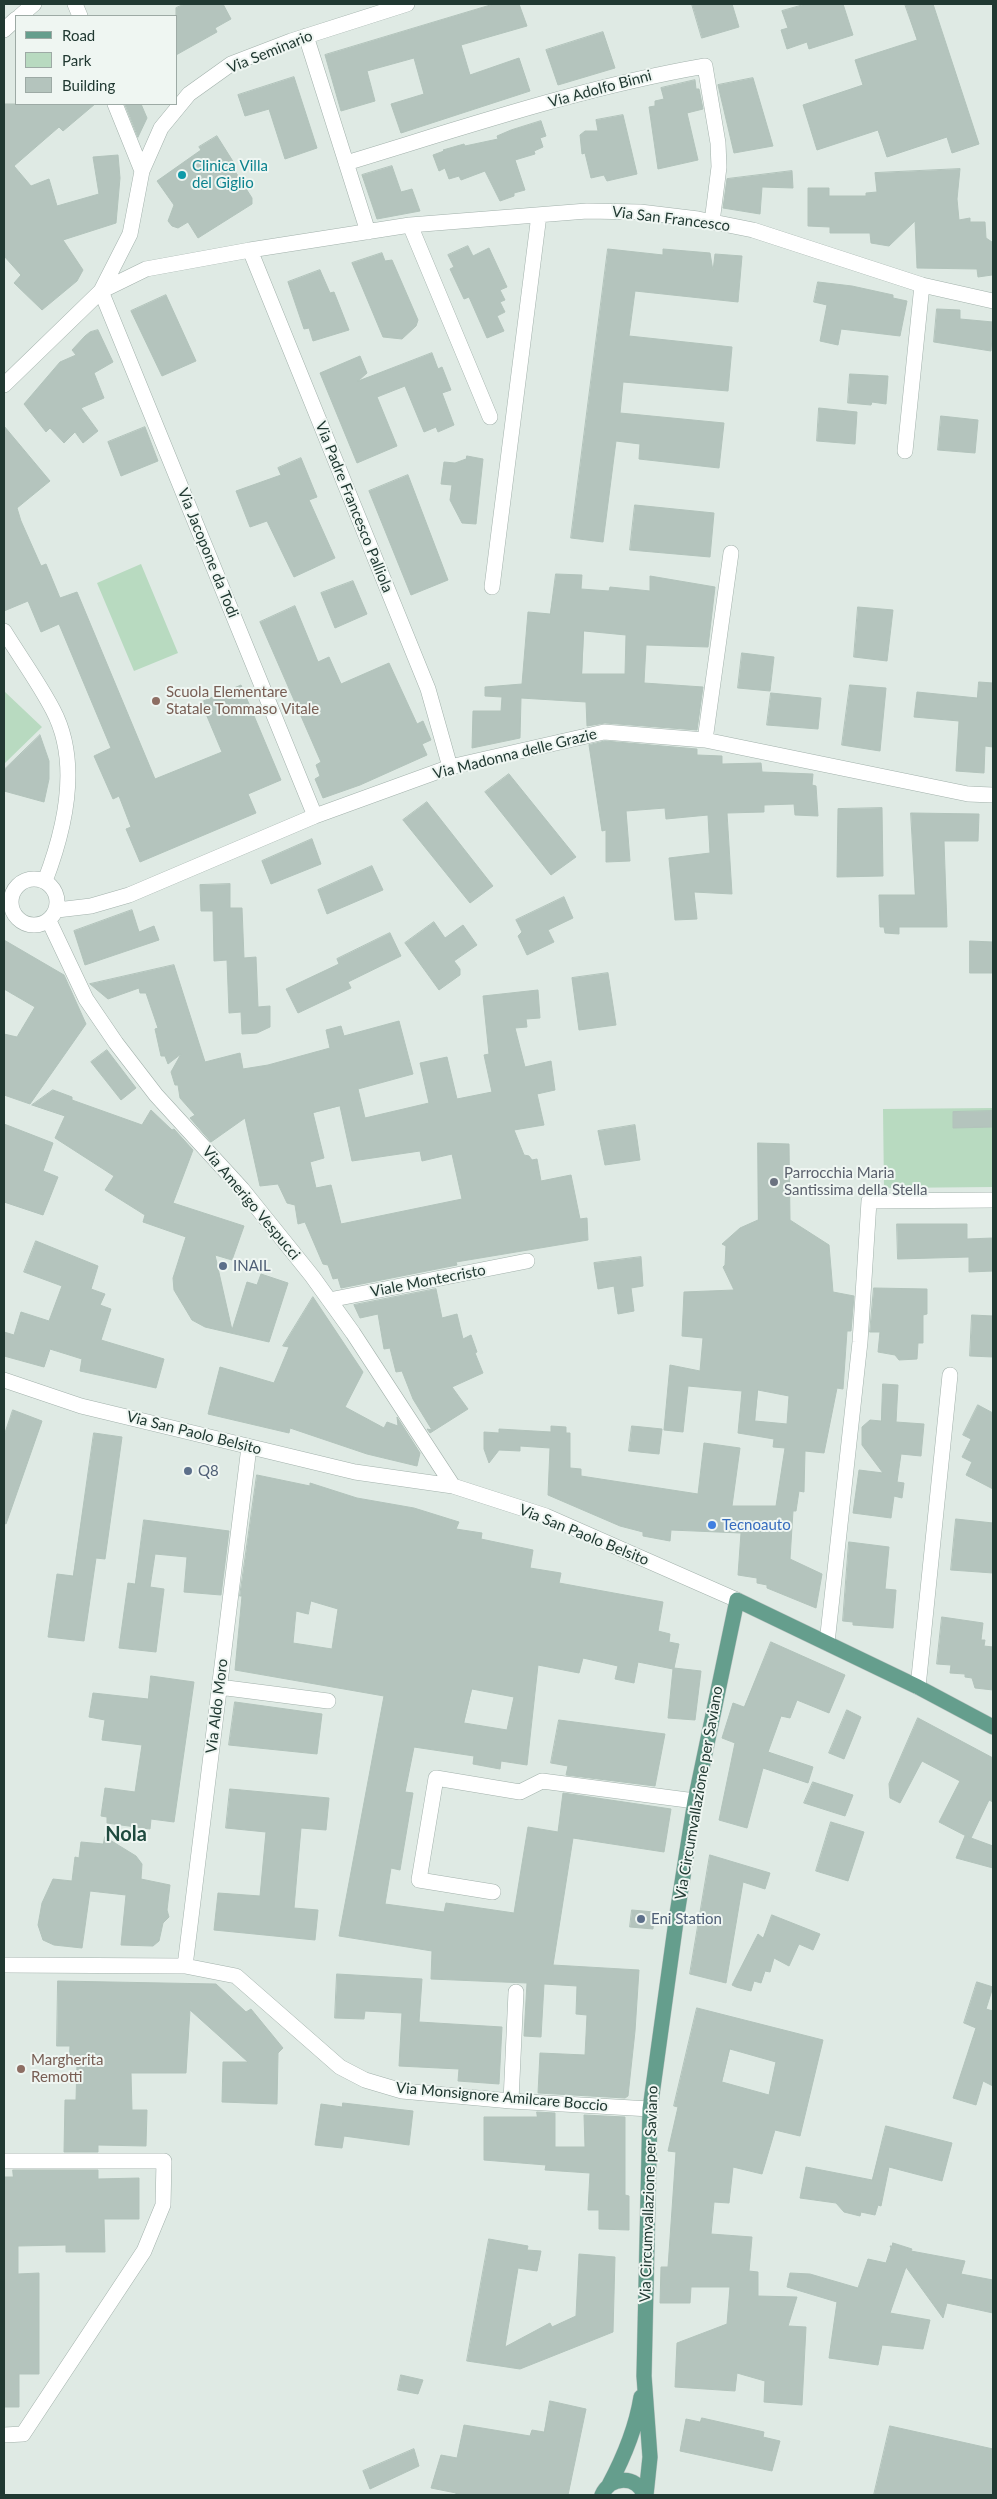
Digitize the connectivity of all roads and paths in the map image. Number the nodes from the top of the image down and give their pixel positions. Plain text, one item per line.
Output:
1 (34, 4) edge
2 (407, 4) edge
3 (21, 15) edge
4 (15, 20) edge
5 (4, 30) edge
6 (306, 36) junction
7 (115, 105) edge
8 (346, 163) junction
9 (142, 171) junction
10 (540, 215) junction
11 (712, 222) junction
12 (410, 225) junction
13 (368, 232) junction
14 (250, 250) junction
15 (922, 285) junction
16 (102, 291) junction
17 (993, 301) edge
18 (4, 385) edge
19 (490, 417) dead end
20 (905, 451) dead end
21 (731, 553) dead end
22 (492, 587) dead end
23 (4, 631) edge
24 (705, 740) junction
25 (450, 767) junction
26 (993, 795) edge
27 (315, 816) junction
28 (44, 881) junction
29 (8, 898) edge
30 (53, 915) junction
31 (993, 1200) edge
32 (527, 1262) dead end
33 (329, 1300) junction
34 (950, 1375) dead end
35 (4, 1380) edge
36 (249, 1447) junction
37 (453, 1486) junction
38 (738, 1600) junction
39 (827, 1643) junction
40 (219, 1687) junction
41 (918, 1687) junction
42 (328, 1701) dead end
43 (993, 1727) edge
44 (695, 1801) junction
45 (493, 1892) dead end
46 (4, 1965) edge
47 (185, 1966) junction
48 (516, 1992) dead end
49 (511, 2101) junction
50 (650, 2109) junction
51 (4, 2161) edge
52 (644, 2376) junction
53 (4, 2435) edge
54 (606, 2490) edge
55 (645, 2495) edge

1 - 3 street
2 - 6 street, Via Seminario
4 - 5 street
6 - 8 street
6 - 9 street, Via Seminario
7 - 9 street
8 - 11 street, Via Adolfo Binni
8 - 13 street
9 - 16 street, Via Seminario
10 - 11 street, Via San Francesco
10 - 12 street, Via San Francesco
10 - 22 street
11 - 15 street, Via San Francesco
12 - 13 street, Via San Francesco
12 - 19 street
13 - 14 street, Via San Francesco
14 - 16 street, Via San Francesco
14 - 25 street, Via Padre Francesco Palliola
15 - 17 street, Via San Francesco
15 - 20 street
16 - 18 street, Via Seminario
16 - 27 street, Via Jacopone da Todi
21 - 24 street
23 - 28 street
24 - 25 street, Via Madonna delle Grazie
24 - 26 street, Via Madonna delle Grazie
25 - 27 street, Via Madonna delle Grazie
27 - 30 street, Via Madonna delle Grazie
28 - 29 street
28 - 30 street
29 - 30 street
30 - 33 street, Via Amerigo Vespucci
31 - 39 street
32 - 33 street, Viale Montecristo
33 - 37 street, Via Amerigo Vespucci
34 - 41 street
35 - 36 street, Via San Paolo Belsito
36 - 37 street, Via San Paolo Belsito
36 - 40 street, Via Aldo Moro
37 - 38 street, Via San Paolo Belsito
38 - 39 main road, Via San Paolo Belsito
38 - 44 main road, Via Circumvallazione per Saviano
39 - 41 main road, Via San Paolo Belsito
40 - 42 street
40 - 47 street, Via Aldo Moro
41 - 43 main road, Via San Paolo Belsito
44 - 45 street
44 - 50 main road, Via Circumvallazione per Saviano
46 - 47 street, Via Monsignore Amilcare Boccio
47 - 49 street, Via Monsignore Amilcare Boccio
48 - 49 street
49 - 50 street, Via Monsignore Amilcare Boccio
50 - 52 main road, Via Circumvallazione per Saviano
51 - 53 street
52 - 54 main road, Via Circumvallazione per Saviano
52 - 55 main road, Via Circumvallazione per Saviano
54 - 55 main road

